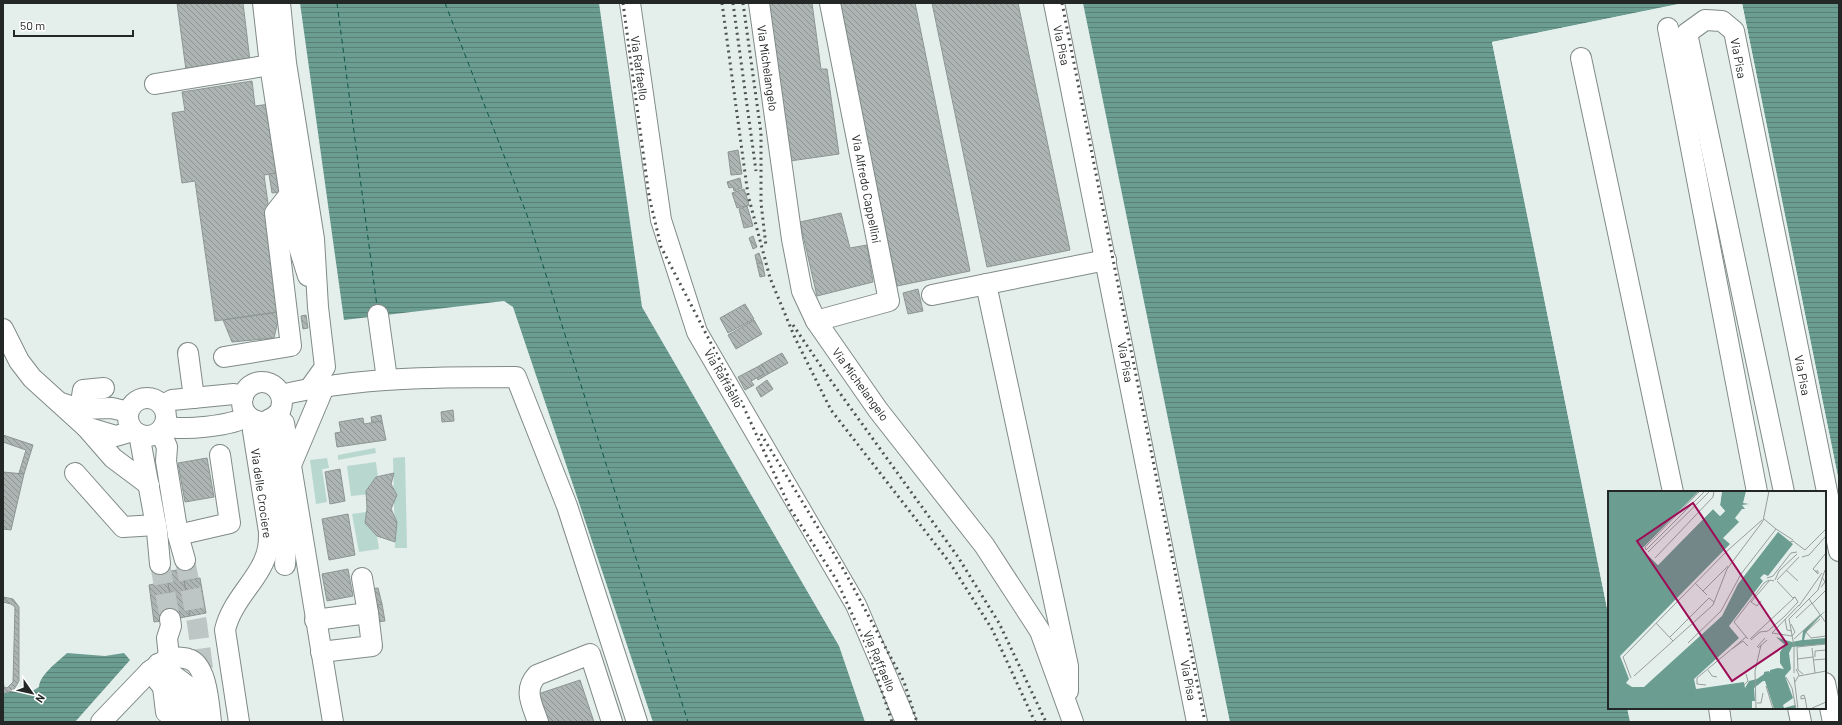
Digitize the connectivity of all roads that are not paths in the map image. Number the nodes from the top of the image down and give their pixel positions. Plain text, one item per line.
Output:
1 (263, 3) edge
2 (280, 3) edge
3 (630, 3) edge
4 (759, 3) edge
5 (830, 3) edge
6 (1054, 3) edge
7 (1668, 28) dead end
8 (1581, 58) dead end
9 (270, 65) junction
10 (155, 84) dead end
11 (290, 194) junction
12 (1106, 260) junction
13 (986, 284) junction
14 (932, 295) dead end
15 (318, 307) junction
16 (378, 314) dead end
17 (816, 321) junction
18 (3, 329) edge
19 (258, 352) junction
20 (188, 353) dead end
21 (224, 357) dead end
22 (387, 380) junction
23 (262, 382) junction
24 (317, 387) junction
25 (104, 388) dead end
26 (281, 395) junction
27 (243, 397) junction
28 (194, 398) junction
29 (163, 405) junction
30 (128, 412) junction
31 (83, 418) junction
32 (262, 418) junction
33 (162, 429) junction
34 (136, 432) junction
35 (220, 455) dead end
36 (291, 465) junction
37 (75, 473) dead end
38 (149, 486) junction
39 (1673, 491) edge
40 (1757, 491) edge
41 (1784, 491) edge
42 (156, 525) junction
43 (178, 535) junction
44 (1839, 551) edge
45 (185, 560) tunnel mouth
46 (160, 564) tunnel mouth
47 (285, 565) dead end
48 (362, 578) dead end
49 (368, 613) junction
50 (315, 620) junction
51 (162, 646) junction
52 (321, 652) junction
53 (163, 687) junction
54 (1826, 688) edge
55 (1718, 709) edge
56 (1798, 709) edge
57 (1070, 715) edge
58 (101, 722) edge
59 (184, 722) edge
60 (211, 722) edge
61 (239, 722) edge
62 (332, 722) edge
63 (538, 722) edge
64 (612, 722) edge
65 (637, 722) edge
66 (906, 722) edge
67 (1198, 722) edge
68 (1722, 722) edge
69 (1801, 722) edge
70 (1833, 722) edge

1 - 9 street
2 - 15 street
3 - 66 street, Via Raffaello
4 - 17 street, Via Michelangelo
5 - 17 street, Via Alfredo Cappellini
6 - 12 street, Via Pisa
7 - 40 street
8 - 39 street
9 - 10 street
9 - 11 street
11 - 15 street
11 - 19 street
12 - 13 street
12 - 67 street, Via Pisa
13 - 14 street
13 - 57 street
15 - 24 street
16 - 22 street
17 - 57 street, Via Michelangelo
18 - 31 street
19 - 21 street
19 - 23 street
20 - 28 street
22 - 24 street
22 - 65 street
23 - 26 street
23 - 27 street
24 - 26 street
24 - 36 street
25 - 31 street
26 - 32 street
27 - 28 street
27 - 32 street
28 - 29 street
29 - 30 street
29 - 33 street
30 - 31 street
30 - 34 street
31 - 34 street
31 - 38 street
32 - 33 street
32 - 36 street
32 - 47 street
32 - 61 street, Via delle Crociere
33 - 34 street
33 - 43 street
34 - 38 street
35 - 43 street
36 - 50 street
37 - 42 street
38 - 42 street
41 - 44 street, Via Pisa
42 - 46 street
43 - 45 street
48 - 49 street
49 - 50 street
49 - 52 street
50 - 52 street
51 - 53 street
51 - 58 street
51 - 60 street
52 - 62 street
53 - 59 street
53 - 60 street
54 - 70 street
55 - 68 street
56 - 69 street
63 - 64 street

